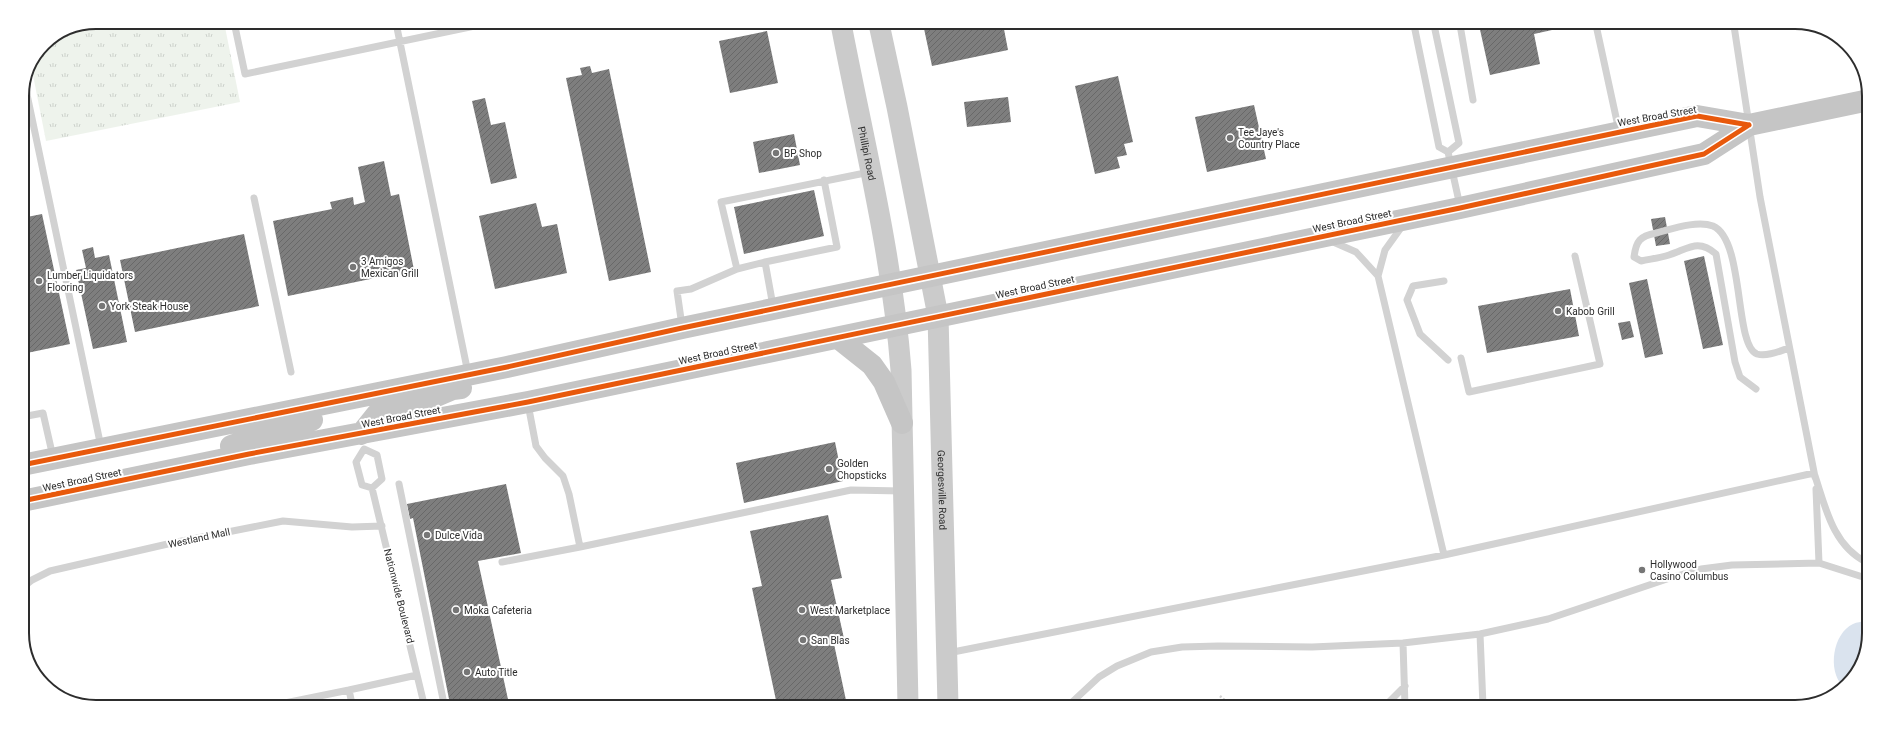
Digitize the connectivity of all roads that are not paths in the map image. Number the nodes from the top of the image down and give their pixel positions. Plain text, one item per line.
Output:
1 (235, 29) edge
2 (397, 29) edge
3 (461, 29) edge
4 (841, 29) edge
5 (880, 29) edge
6 (1415, 29) edge
7 (1435, 29) edge
8 (1461, 29) edge
9 (1597, 29) edge
10 (1734, 29) edge
11 (400, 42) junction
12 (1473, 100) dead end
13 (1862, 101) edge
14 (29, 104) edge
15 (1749, 125) junction
16 (1619, 132) junction
17 (1450, 160) junction
18 (870, 172) junction
19 (824, 180) junction
20 (254, 198) dead end
21 (1460, 208) junction
22 (1408, 218) junction
23 (1320, 237) junction
24 (1575, 256) dead end
25 (765, 262) junction
26 (737, 268) junction
27 (930, 276) junction
28 (1378, 276) junction
29 (1444, 281) dead end
30 (892, 284) junction
31 (774, 309) junction
32 (938, 316) junction
33 (898, 325) junction
34 (682, 328) junction
35 (644, 336) junction
36 (838, 338) junction
37 (1789, 348) junction
38 (1461, 358) dead end
39 (1448, 360) dead end
40 (291, 372) dead end
41 (469, 374) junction
42 (1756, 389) dead end
43 (351, 399) junction
44 (528, 402) junction
45 (29, 416) edge
46 (902, 423) junction
47 (362, 442) junction
48 (102, 448) junction
49 (53, 459) junction
50 (29, 464) edge
51 (195, 465) junction
52 (1814, 473) junction
53 (399, 484) dead end
54 (372, 488) junction
55 (903, 490) junction
56 (29, 500) edge
57 (382, 526) junction
58 (580, 546) junction
59 (1444, 555) junction
60 (1862, 559) edge
61 (502, 562) dead end
62 (1819, 563) junction
63 (1862, 577) edge
64 (29, 582) edge
65 (1480, 634) junction
66 (1403, 644) junction
67 (946, 653) junction
68 (418, 675) junction
69 (1405, 686) junction
70 (349, 690) junction
71 (303, 700) edge
72 (351, 700) edge
73 (423, 700) edge
74 (443, 700) edge
75 (906, 700) edge
76 (948, 700) edge
77 (1074, 700) edge
78 (1391, 700) edge
79 (1405, 700) edge
80 (1483, 700) edge

1 - 11 lane
2 - 11 lane
3 - 11 lane
4 - 18 main road, Phillipi Road
5 - 27 main road
6 - 17 lane
7 - 17 lane
8 - 12 lane
9 - 16 lane
10 - 15 lane
11 - 41 lane
13 - 15 main road, West Broad Street
14 - 48 lane
15 - 16 main road, West Broad Street
15 - 21 main road, West Broad Street
15 - 37 lane
16 - 17 main road, West Broad Street
17 - 21 lane
17 - 27 main road, West Broad Street
18 - 19 lane
18 - 30 main road, Phillipi Road
19 - 25 lane
19 - 26 lane
20 - 40 lane
21 - 22 main road, West Broad Street
22 - 23 main road, West Broad Street
22 - 28 lane
23 - 28 lane
23 - 32 main road, West Broad Street
24 - 38 lane
25 - 26 lane
25 - 31 lane
26 - 34 lane
27 - 30 main road, West Broad Street
27 - 32 main road, Georgesville Road
28 - 59 lane
29 - 39 lane
30 - 31 main road, West Broad Street
30 - 33 main road
31 - 34 main road, West Broad Street
32 - 33 main road, West Broad Street
32 - 67 main road, Georgesville Road
33 - 36 main road, West Broad Street
33 - 46 main road
34 - 35 main road, West Broad Street
35 - 41 main road, West Broad Street
35 - 47 main road
36 - 44 main road, West Broad Street
36 - 46 main road
37 - 42 lane
37 - 52 lane
41 - 43 main road, West Broad Street
43 - 48 main road, West Broad Street
43 - 51 main road
44 - 47 main road, West Broad Street
44 - 58 lane
45 - 49 lane
46 - 55 main road
47 - 51 main road, West Broad Street
47 - 54 lane
47 - 54 lane
48 - 49 main road, West Broad Street
49 - 50 main road, West Broad Street
51 - 56 main road, West Broad Street
52 - 59 lane
52 - 60 lane
52 - 62 lane
53 - 74 lane
54 - 57 lane, Nationwide Boulevard
55 - 58 lane
55 - 75 main road
57 - 64 lane, Westland Mall
57 - 68 lane, Nationwide Boulevard
58 - 61 lane
59 - 67 lane
62 - 63 lane
62 - 65 lane
65 - 66 lane
65 - 80 lane
66 - 69 lane
66 - 77 lane
67 - 76 main road, Georgesville Road
68 - 70 lane
68 - 73 lane, Nationwide Boulevard
69 - 78 lane
69 - 79 lane
70 - 71 lane
70 - 72 lane

